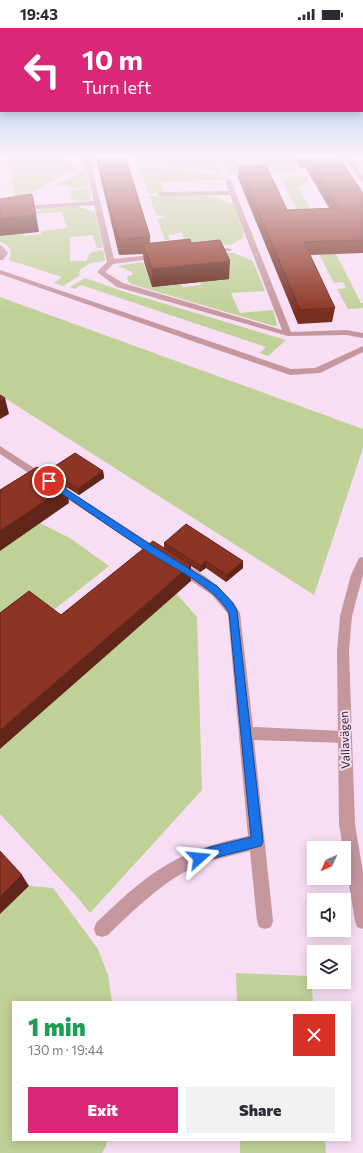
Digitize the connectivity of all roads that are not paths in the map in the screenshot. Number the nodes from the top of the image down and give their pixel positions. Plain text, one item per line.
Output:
1 (35, 208) edge
2 (97, 208) edge
3 (238, 208) edge
4 (0, 213) edge
5 (0, 247) edge
6 (228, 250) dead end
7 (202, 252) edge
8 (166, 254) edge
9 (0, 258) edge
10 (111, 262) junction
11 (0, 272) edge
12 (288, 334) junction
13 (363, 336) edge
14 (363, 349) edge
15 (0, 449) edge
16 (363, 561) edge
17 (247, 733) junction
18 (345, 736) junction
19 (257, 842) junction
20 (265, 921) dead end
21 (363, 921) edge
22 (102, 929) dead end

1 - 4 street
2 - 10 street
3 - 12 street
5 - 9 street
6 - 7 street
8 - 10 street
10 - 12 street
11 - 14 street
12 - 13 street
15 - 17 street
16 - 18 street, Vallavägen
17 - 18 street
17 - 19 street
18 - 21 street, Vallavägen
19 - 20 street
19 - 22 street

